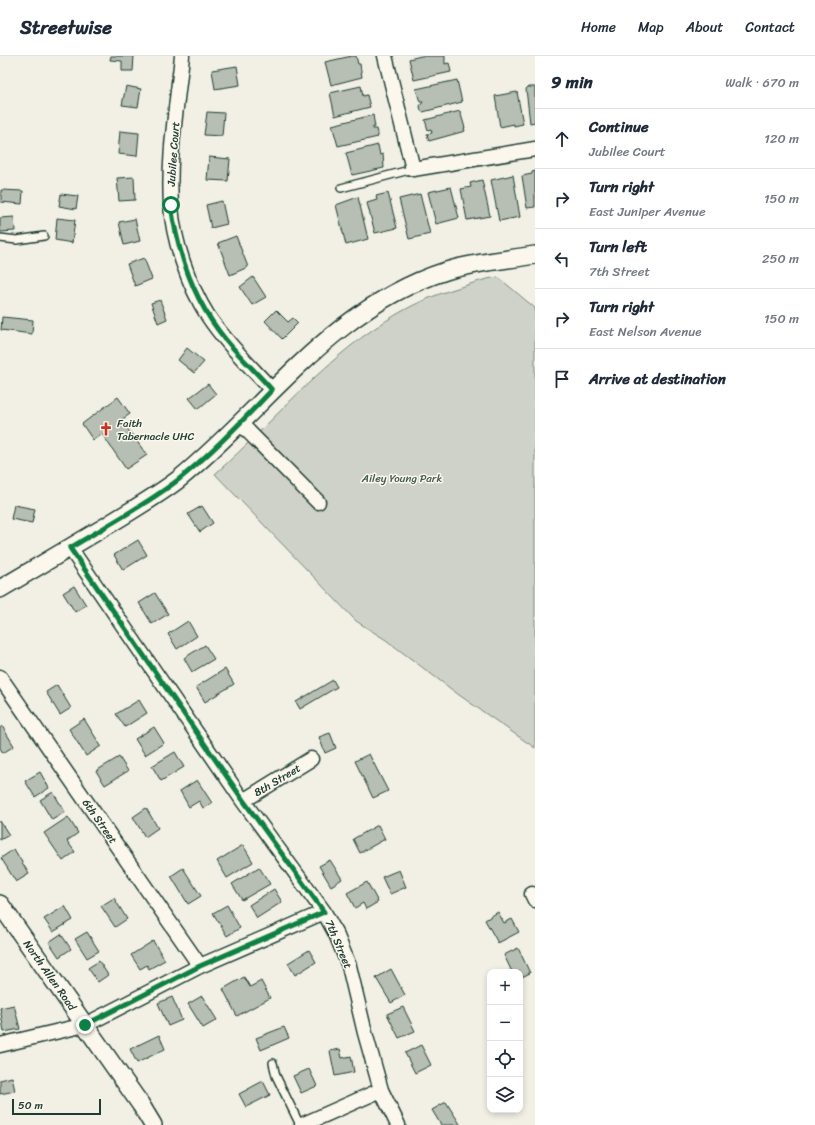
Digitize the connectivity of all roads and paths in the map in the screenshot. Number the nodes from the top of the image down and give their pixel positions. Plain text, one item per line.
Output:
1 (182, 56) edge
2 (385, 56) edge
3 (535, 149) edge
4 (413, 169) junction
5 (341, 188) dead end
6 (44, 236) dead end
7 (0, 238) edge
8 (535, 254) edge
9 (272, 390) junction
10 (240, 423) junction
11 (318, 502) dead end
12 (70, 548) junction
13 (0, 589) edge
14 (0, 677) edge
15 (311, 759) dead end
16 (243, 800) junction
17 (0, 904) edge
18 (324, 912) junction
19 (200, 966) junction
20 (85, 1025) junction
21 (0, 1045) edge
22 (273, 1063) dead end
23 (381, 1090) junction
24 (153, 1125) edge
25 (301, 1125) edge
26 (398, 1125) edge

1 - 9 street, Jubilee Court
2 - 4 street
3 - 4 street
4 - 5 lane
6 - 7 lane
8 - 9 street
9 - 10 street
10 - 11 street
10 - 12 street
12 - 13 street
12 - 16 street, 7th Street
14 - 19 street, 6th Street
15 - 16 street, 8th Street
16 - 18 street, 7th Street
17 - 20 street, North Allen Road
18 - 19 street
18 - 23 street, 7th Street
19 - 20 street
20 - 21 street
20 - 24 street, North Allen Road
22 - 25 lane
23 - 25 street
23 - 26 street, 7th Street

